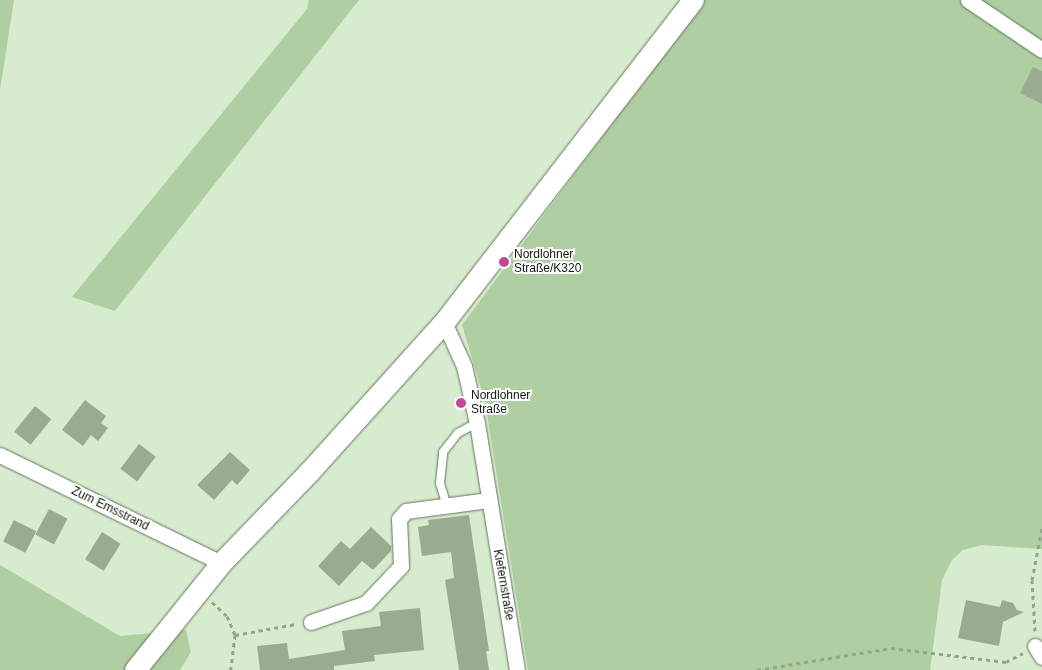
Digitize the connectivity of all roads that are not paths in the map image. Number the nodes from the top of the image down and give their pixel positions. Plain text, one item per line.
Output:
1 (693, 0) edge
2 (968, 0) edge
3 (1042, 50) edge
4 (444, 322) junction
5 (477, 424) junction
6 (0, 455) edge
7 (488, 500) junction
8 (446, 503) junction
9 (221, 563) junction
10 (311, 622) road end
11 (135, 670) edge
12 (517, 670) edge

1 - 4 street
2 - 3 street
4 - 5 street, Kiefernstraße
4 - 9 street
5 - 7 street, Kiefernstraße
5 - 8 lane
6 - 9 street, Zum Emsstrand
7 - 8 street
7 - 12 street, Kiefernstraße
8 - 10 street
9 - 11 street

